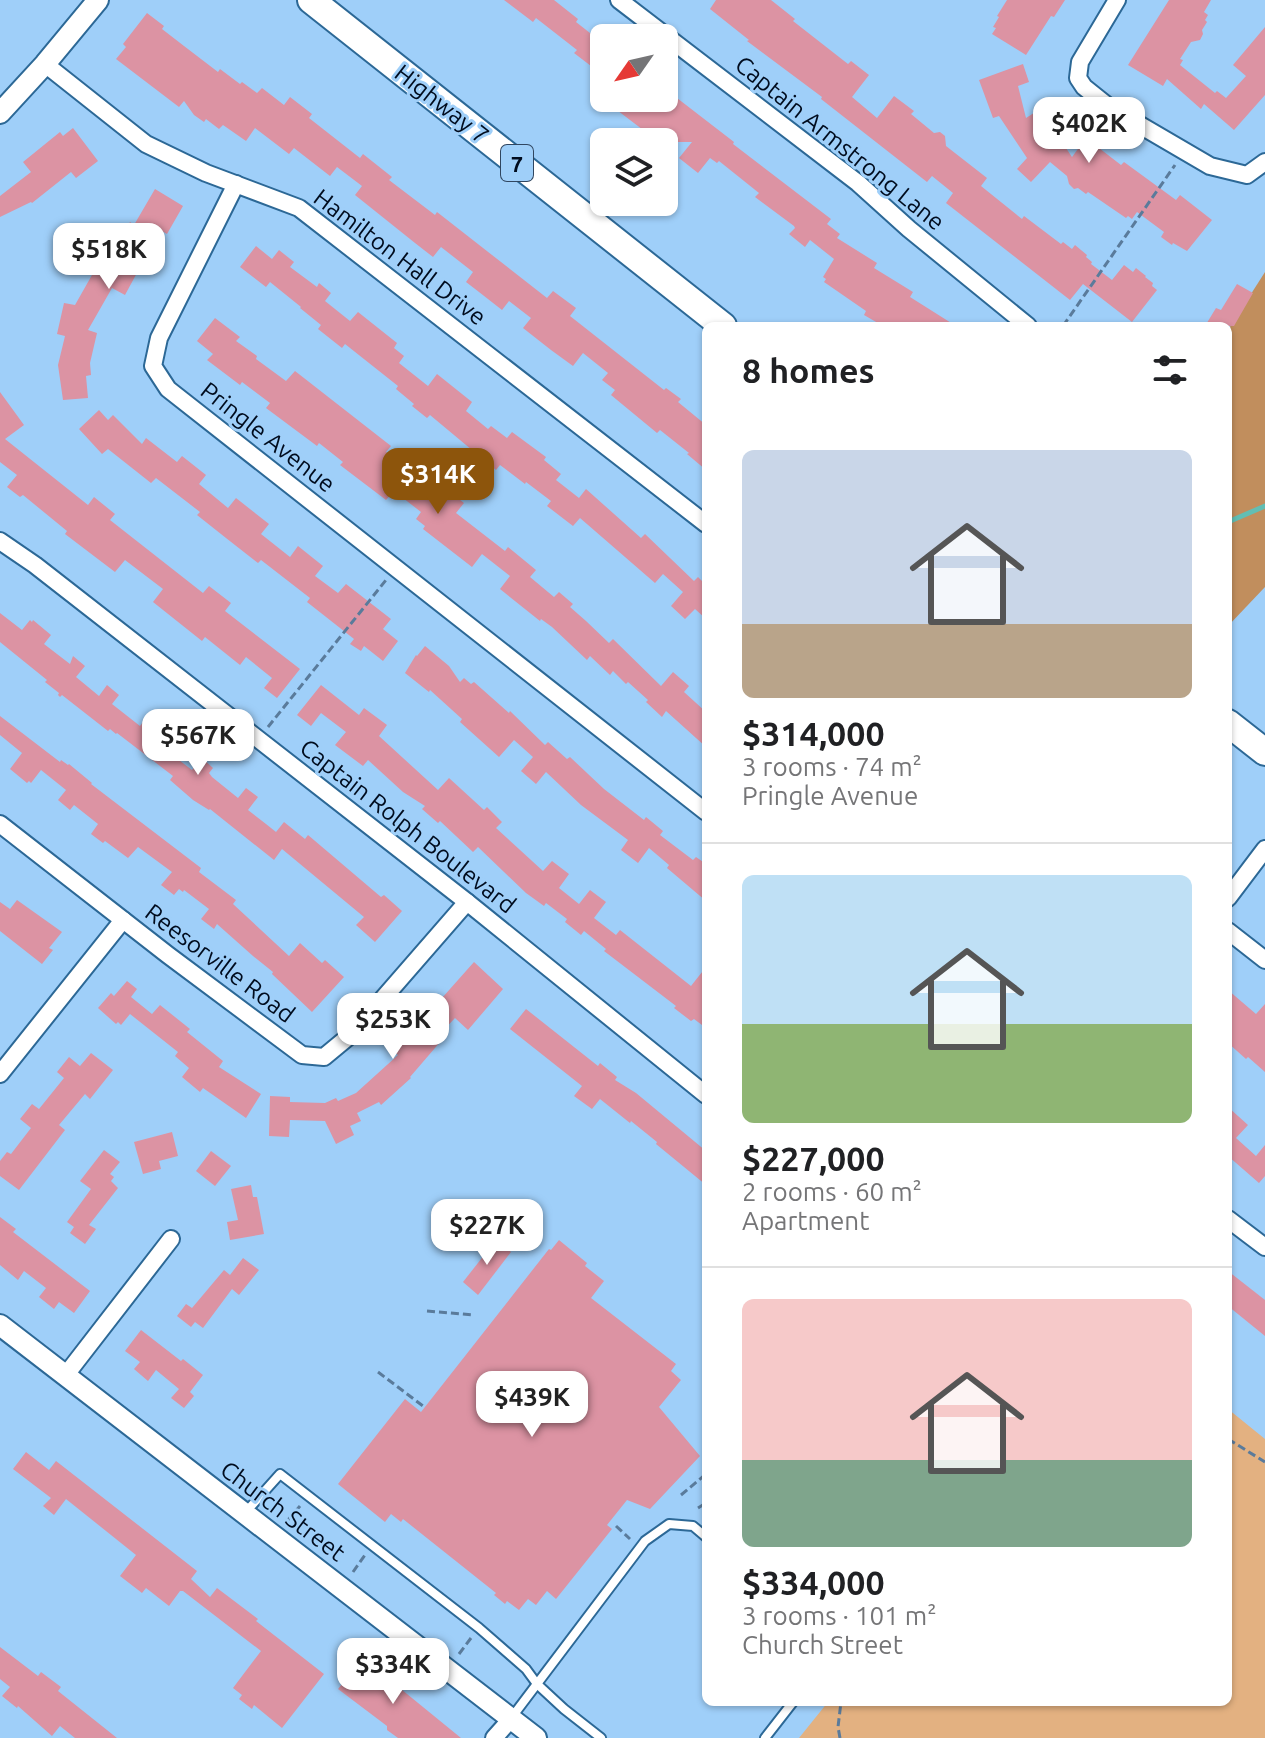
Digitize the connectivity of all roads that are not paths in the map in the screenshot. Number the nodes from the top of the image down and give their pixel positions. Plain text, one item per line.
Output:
1 (98, 0) edge
2 (311, 0) edge
3 (619, 0) edge
4 (1117, 0) edge
5 (45, 64) junction
6 (0, 113) edge
7 (1265, 162) edge
8 (236, 184) junction
9 (718, 322) edge
10 (1023, 322) edge
11 (702, 521) edge
12 (0, 541) edge
13 (1232, 726) edge
14 (1265, 752) edge
15 (702, 809) edge
16 (0, 824) edge
17 (1265, 849) edge
18 (1232, 893) edge
19 (467, 902) junction
20 (123, 920) junction
21 (1232, 934) edge
22 (1265, 960) edge
23 (0, 1074) edge
24 (702, 1092) edge
25 (1232, 1222) edge
26 (171, 1239) dead end
27 (1265, 1247) edge
28 (0, 1325) edge
29 (65, 1376) junction
30 (244, 1514) junction
31 (702, 1534) edge
32 (537, 1684) junction
33 (790, 1706) edge
34 (511, 1719) junction
35 (494, 1738) edge
36 (536, 1738) edge
37 (601, 1738) edge
38 (765, 1738) edge

1 - 5 street
2 - 9 main road, Highway 7 / 7
3 - 10 street, Captain Armstrong Lane
4 - 7 street
5 - 6 street
5 - 8 street, Hamilton Hall Drive
8 - 11 street, Hamilton Hall Drive
8 - 15 street, Pringle Avenue
12 - 19 street, Captain Rolph Boulevard
13 - 14 main road
16 - 20 street, Reesorville Road
17 - 18 street
19 - 20 street, Reesorville Road
19 - 24 street, Captain Rolph Boulevard
20 - 23 street
21 - 22 street
25 - 27 street
26 - 29 street
28 - 29 street, Church Street
29 - 30 street, Church Street
30 - 32 lane
30 - 34 street, Church Street
31 - 32 lane
32 - 34 lane
32 - 37 lane
33 - 38 lane
34 - 35 street
34 - 36 street, Church Street

